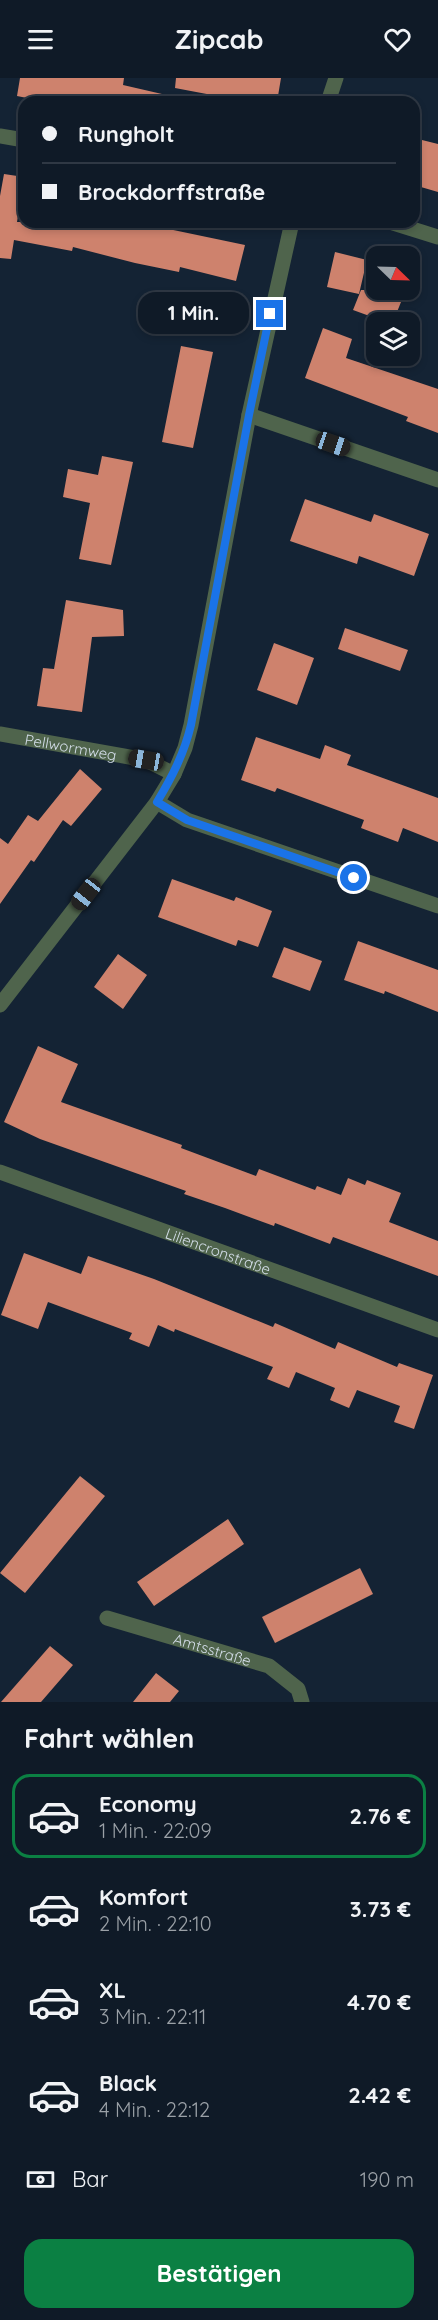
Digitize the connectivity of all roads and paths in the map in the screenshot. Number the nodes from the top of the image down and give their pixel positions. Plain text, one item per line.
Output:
1 (336, 78) edge
2 (330, 96) edge
3 (0, 136) edge
4 (18, 139) edge
5 (291, 228) edge
6 (409, 228) edge
7 (438, 237) edge
8 (249, 415) junction
9 (438, 480) edge
10 (0, 734) edge
11 (174, 774) junction
12 (157, 802) junction
13 (438, 906) edge
14 (0, 1005) edge
15 (0, 1172) edge
16 (438, 1330) edge
17 (107, 1618) dead end
18 (302, 1702) edge

1 - 2 street
3 - 4 street
5 - 8 street
6 - 7 street
8 - 9 street
8 - 11 street
10 - 11 street, Pellwormweg
11 - 12 street
12 - 13 street
12 - 14 street
15 - 16 street, Liliencronstraße
17 - 18 street, Amtsstraße

